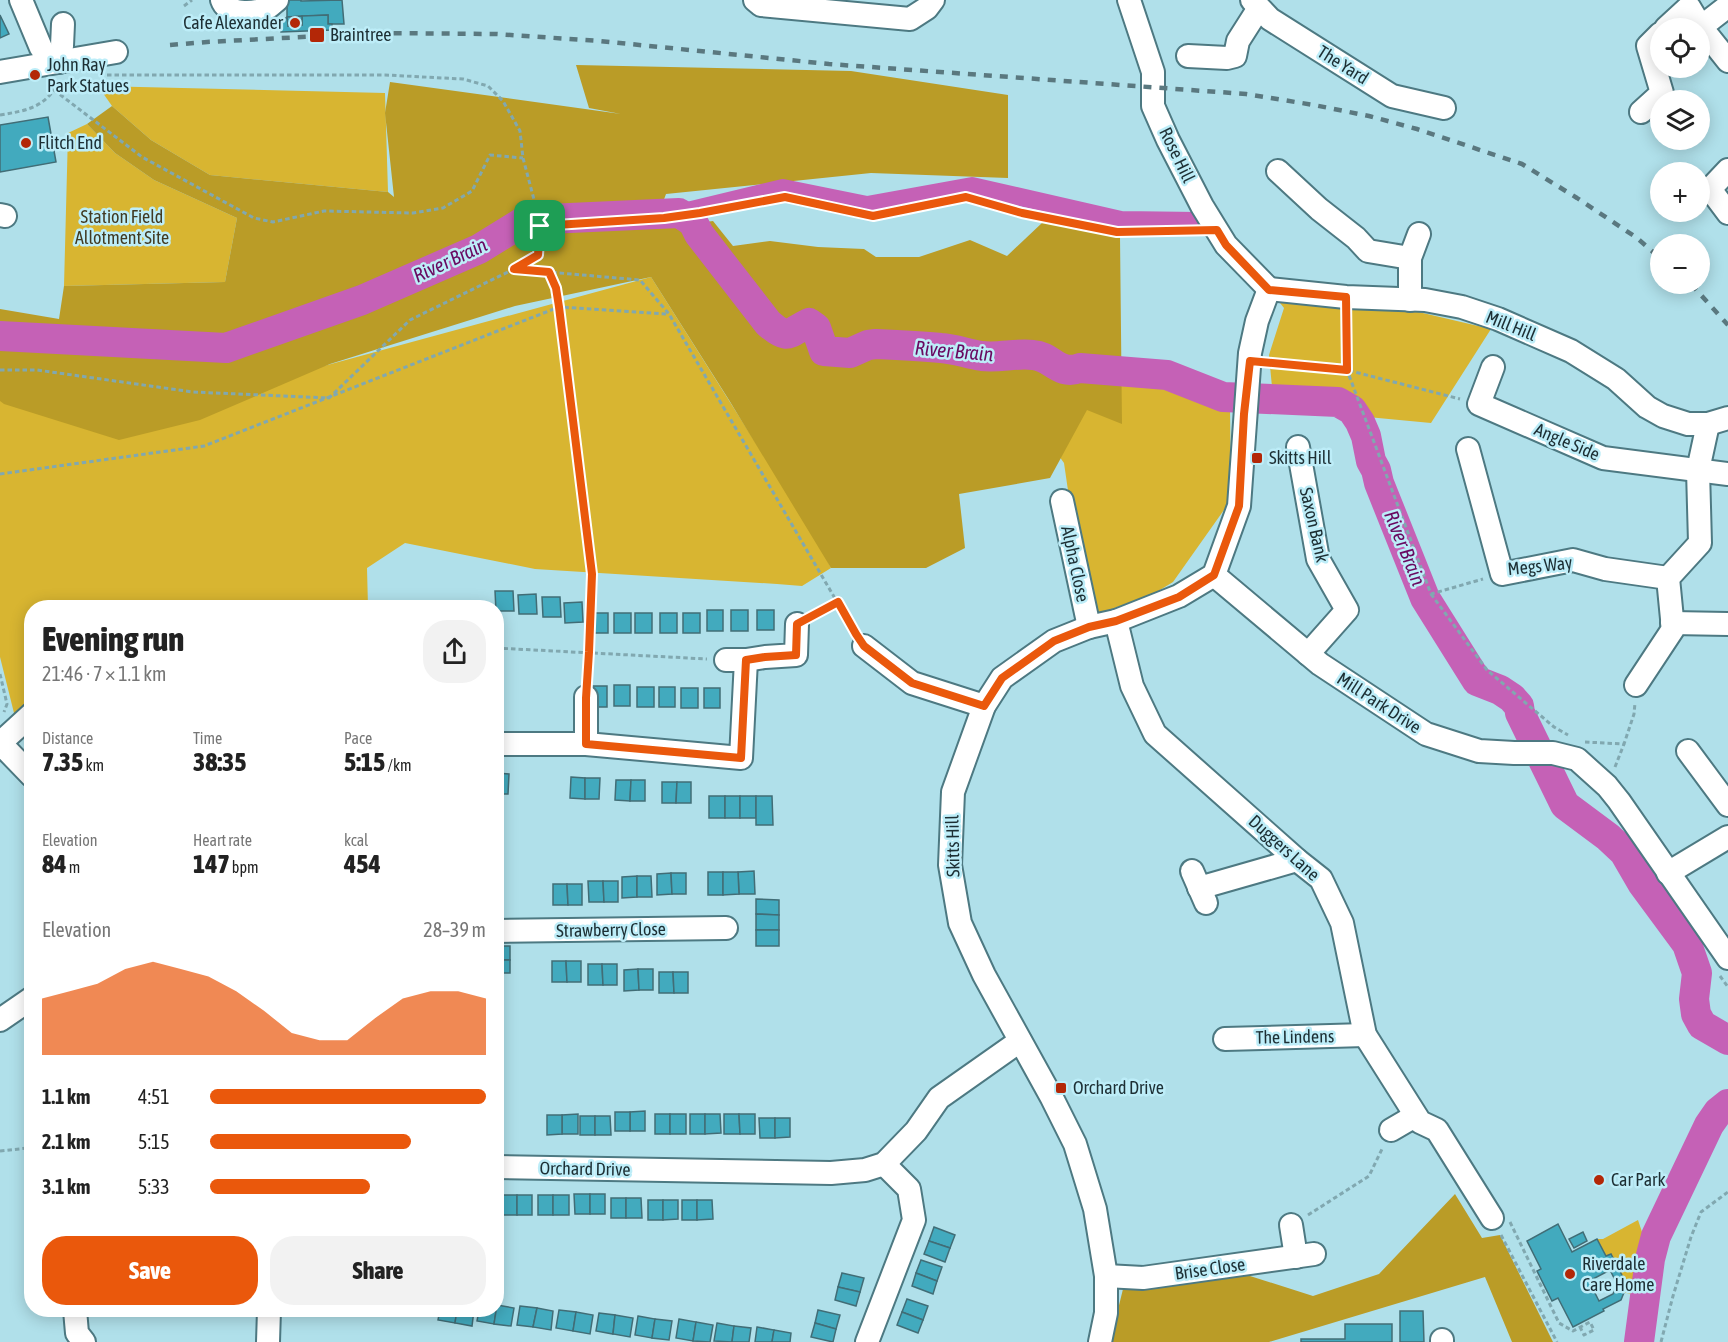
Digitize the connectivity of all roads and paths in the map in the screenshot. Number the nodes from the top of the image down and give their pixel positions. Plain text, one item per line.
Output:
1 (21, 0) edge
2 (192, 0) edge
3 (222, 0) edge
4 (277, 0) edge
5 (755, 0) edge
6 (933, 0) edge
7 (1129, 0) edge
8 (1256, 4) edge
9 (184, 6) dead end
10 (1728, 6) edge
11 (1677, 18) edge
12 (1696, 18) edge
13 (1710, 20) edge
14 (63, 24) dead end
15 (1710, 38) edge
16 (41, 48) dead end
17 (116, 52) dead end
18 (1188, 56) dead end
19 (1728, 61) edge
20 (59, 62) junction
21 (0, 72) edge
22 (101, 75) dead end
23 (1658, 78) edge
24 (54, 90) junction
25 (1444, 108) dead end
26 (1641, 112) dead end
27 (0, 115) edge
28 (523, 158) junction
29 (1728, 170) edge
30 (1278, 171) dead end
31 (1728, 213) edge
32 (540, 226) junction
33 (1217, 230) junction
34 (1419, 234) dead end
35 (1410, 258) junction
36 (514, 269) junction
37 (549, 272) junction
38 (1269, 290) junction
39 (1346, 297) junction
40 (1410, 300) junction
41 (559, 307) junction
42 (669, 314) junction
43 (1250, 361) junction
44 (1493, 367) dead end
45 (0, 370) edge
46 (1347, 370) junction
47 (329, 398) junction
48 (1479, 404) junction
49 (1718, 421) edge
50 (1299, 447) dead end
51 (1468, 449) dead end
52 (1698, 470) junction
53 (0, 474) edge
54 (1728, 474) edge
55 (1062, 501) dead end
56 (1502, 574) junction
57 (1214, 575) junction
58 (1668, 578) junction
59 (1431, 594) junction
60 (838, 602) junction
61 (1116, 621) junction
62 (1672, 623) junction
63 (797, 624) joint
64 (1728, 624) edge
65 (1089, 627) junction
66 (864, 646) joint
67 (504, 648) edge
68 (589, 652) junction
69 (1308, 654) junction
70 (736, 660) junction
71 (0, 674) edge
72 (1636, 685) joint
73 (586, 698) joint
74 (984, 706) junction
75 (4, 713) dead end
76 (24, 721) edge
77 (1571, 737) dead end
78 (1580, 742) dead end
79 (0, 743) edge
80 (504, 744) edge
81 (586, 744) junction
82 (1688, 751) dead end
83 (24, 768) edge
84 (1728, 805) edge
85 (1728, 837) edge
86 (1297, 860) junction
87 (1668, 873) junction
88 (1199, 888) dead end
89 (726, 928) dead end
90 (504, 931) edge
91 (1728, 958) edge
92 (24, 1004) edge
93 (0, 1020) edge
94 (1365, 1035) junction
95 (1225, 1039) dead end
96 (1020, 1041) junction
97 (1415, 1116) junction
98 (1391, 1130) joint
99 (24, 1148) edge
100 (0, 1151) edge
101 (884, 1164) junction
102 (504, 1167) edge
103 (1728, 1192) edge
104 (1500, 1218) junction
105 (1291, 1225) joint
106 (1106, 1276) junction
107 (76, 1317) edge
108 (268, 1317) edge
109 (1580, 1327) junction
110 (84, 1342) edge
111 (268, 1342) edge
112 (867, 1342) edge
113 (1100, 1342) edge
114 (1557, 1342) edge
115 (1661, 1342) edge

1 - 16 street
2 - 9 path
3 - 4 street
5 - 6 street
7 - 33 street, Rose Hill
8 - 18 street
8 - 25 street, The Yard
10 - 13 street
11 - 12 street
14 - 20 street
15 - 19 street
17 - 20 street
20 - 21 street
20 - 24 path
22 - 28 path
23 - 26 street
24 - 27 path
24 - 28 path
28 - 32 path
29 - 31 street
30 - 35 street
32 - 33 path
32 - 36 path
33 - 38 street, Rose Hill
34 - 35 street
35 - 40 street
36 - 37 path
36 - 47 path
37 - 41 path
37 - 42 path
38 - 39 street, Mill Hill
38 - 43 street
39 - 40 street, Mill Hill
39 - 46 path
40 - 49 street, Mill Hill
41 - 42 path
41 - 47 path
41 - 68 path
42 - 60 path
43 - 46 path
43 - 57 street
44 - 48 street
45 - 47 path
46 - 48 path
46 - 59 path
47 - 53 path
48 - 52 street, Angle Side
49 - 52 street
50 - 69 street, Saxon Bank
51 - 56 street, Megs Way
52 - 54 street, Angle Side
52 - 58 street
55 - 65 street, Alpha Close
56 - 58 street, Megs Way
56 - 59 path
57 - 61 street, Skitts Hill
57 - 69 street, Mill Park Drive
58 - 62 street
59 - 77 path
60 - 63 path
60 - 66 path
61 - 65 street, Skitts Hill
61 - 86 street, Duggers Lane
62 - 64 street
62 - 72 street
63 - 70 street
65 - 74 street, Skitts Hill
66 - 74 street
67 - 68 path
68 - 70 path
68 - 73 path
69 - 87 street, Mill Park Drive
70 - 81 street
71 - 75 path
72 - 78 path
73 - 81 street
74 - 96 street, Skitts Hill
76 - 79 street
79 - 83 street
80 - 81 street
82 - 84 street
85 - 87 street
86 - 88 street
86 - 94 street, Duggers Lane
87 - 91 street, Mill Park Drive
89 - 90 street, Strawberry Close
92 - 93 street
94 - 95 street, The Lindens
94 - 97 street, Duggers Lane
96 - 101 street
96 - 106 street, Skitts Hill
97 - 98 street
97 - 104 street, Duggers Lane
98 - 105 path
99 - 100 path
101 - 102 street, Orchard Drive
101 - 112 street
103 - 115 path
104 - 109 path
104 - 114 path
105 - 106 street, Brise Close
106 - 113 street, Skitts Hill
107 - 110 street
108 - 111 street
109 - 109 path

